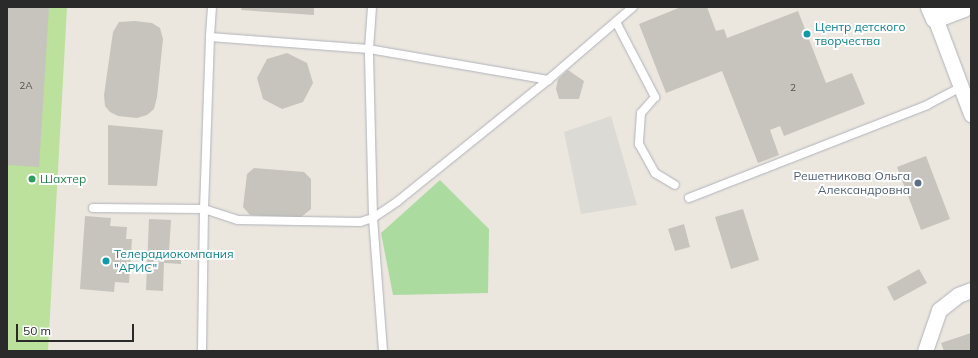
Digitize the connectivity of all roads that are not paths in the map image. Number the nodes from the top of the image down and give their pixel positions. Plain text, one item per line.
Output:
1 (212, 7) edge
2 (372, 7) edge
3 (633, 7) edge
4 (964, 7) edge
5 (933, 12) edge
6 (616, 22) junction
7 (210, 37) junction
8 (369, 49) junction
9 (548, 80) junction
10 (961, 87) junction
11 (971, 114) edge
12 (675, 185) dead end
13 (689, 198) dead end
14 (93, 208) dead end
15 (204, 209) junction
16 (372, 218) junction
17 (971, 290) edge
18 (202, 351) edge
19 (383, 351) edge
20 (925, 351) edge

1 - 7 lane
2 - 8 lane
3 - 6 lane
4 - 5 street
5 - 10 street
6 - 9 lane
6 - 12 lane
7 - 8 lane
7 - 15 lane
8 - 9 lane
8 - 16 lane
9 - 16 lane
10 - 11 street
10 - 13 lane
14 - 15 lane
15 - 16 lane
15 - 18 lane
16 - 19 lane
17 - 20 street

